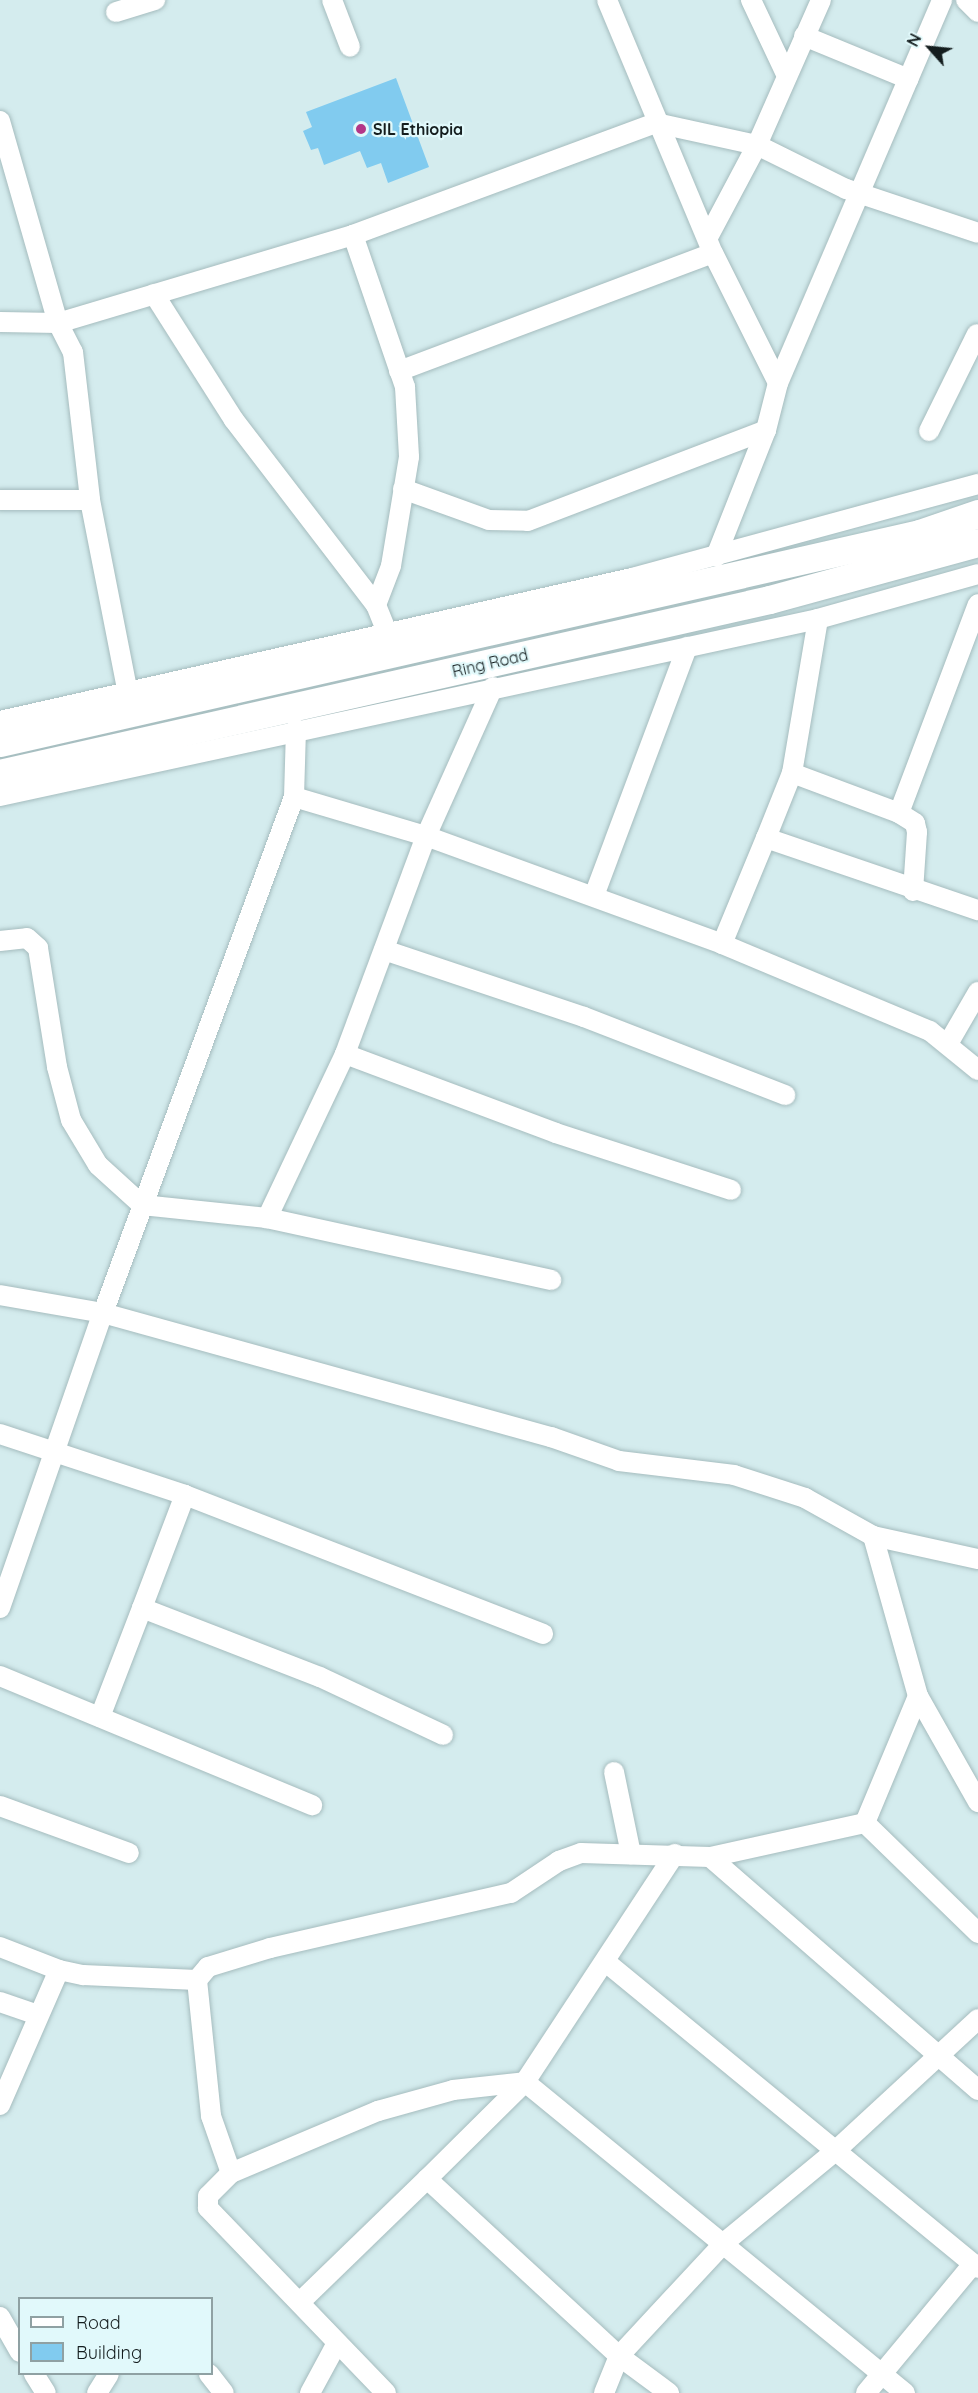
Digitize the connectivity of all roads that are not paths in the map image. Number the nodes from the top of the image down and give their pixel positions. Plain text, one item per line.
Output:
1 (155, 0) edge
2 (332, 0) edge
3 (607, 0) edge
4 (751, 0) edge
5 (821, 0) edge
6 (942, 0) edge
7 (966, 0) edge
8 (116, 12) dead end
9 (978, 12) edge
10 (804, 36) junction
11 (350, 47) dead end
12 (788, 76) junction
13 (909, 79) junction
14 (0, 121) edge
15 (656, 123) junction
16 (757, 146) junction
17 (860, 194) junction
18 (978, 233) edge
19 (353, 235) junction
20 (710, 245) junction
21 (154, 294) junction
22 (0, 322) edge
23 (58, 322) junction
24 (978, 333) edge
25 (399, 371) junction
26 (778, 383) junction
27 (766, 430) junction
28 (928, 431) dead end
29 (978, 484) edge
30 (403, 489) junction
31 (0, 500) edge
32 (90, 500) junction
33 (978, 513) edge
34 (978, 543) edge
35 (716, 556) junction
36 (978, 574) edge
37 (978, 604) edge
38 (376, 605) junction
39 (819, 619) junction
40 (388, 635) junction
41 (687, 647) junction
42 (493, 687) junction
43 (128, 694) junction
44 (0, 721) edge
45 (296, 729) junction
46 (0, 742) edge
47 (792, 772) junction
48 (0, 774) edge
49 (0, 796) edge
50 (294, 797) junction
51 (899, 813) junction
52 (426, 836) junction
53 (766, 838) junction
54 (913, 891) junction
55 (594, 896) junction
56 (978, 910) edge
57 (0, 941) edge
58 (722, 944) junction
59 (384, 950) junction
60 (978, 992) edge
61 (949, 1042) junction
62 (345, 1054) junction
63 (978, 1070) edge
64 (785, 1095) dead end
65 (731, 1190) dead end
66 (142, 1205) junction
67 (267, 1218) junction
68 (550, 1280) dead end
69 (0, 1295) edge
70 (103, 1313) junction
71 (0, 1434) edge
72 (56, 1452) junction
73 (185, 1495) junction
74 (873, 1536) junction
75 (978, 1559) edge
76 (0, 1608) edge
77 (142, 1608) junction
78 (543, 1634) dead end
79 (0, 1676) edge
80 (918, 1696) junction
81 (100, 1717) junction
82 (443, 1735) dead end
83 (614, 1772) dead end
84 (978, 1802) edge
85 (312, 1805) dead end
86 (0, 1806) edge
87 (864, 1822) junction
88 (129, 1853) dead end
89 (631, 1854) junction
90 (675, 1854) junction
91 (710, 1857) junction
92 (978, 1934) edge
93 (0, 1947) edge
94 (607, 1964) junction
95 (59, 1970) junction
96 (197, 1980) junction
97 (0, 2002) edge
98 (38, 2015) junction
99 (978, 2019) edge
100 (937, 2054) junction
101 (525, 2082) junction
102 (978, 2090) edge
103 (0, 2105) edge
104 (834, 2152) junction
105 (231, 2173) junction
106 (427, 2179) junction
107 (725, 2242) junction
108 (976, 2266) edge
109 (300, 2302) junction
110 (0, 2318) edge
111 (336, 2345) junction
112 (18, 2349) edge
113 (619, 2356) junction
114 (883, 2372) junction
115 (35, 2375) edge
116 (109, 2375) edge
117 (210, 2375) edge
118 (46, 2393) edge
119 (97, 2393) edge
120 (224, 2393) edge
121 (310, 2393) edge
122 (386, 2393) edge
123 (604, 2393) edge
124 (669, 2393) edge
125 (866, 2393) edge
126 (905, 2393) edge

1 - 8 street
2 - 11 street
3 - 15 street
4 - 12 street
5 - 10 street
6 - 13 street
7 - 9 street
10 - 12 street
10 - 13 street
12 - 16 street
13 - 17 street
14 - 23 street
15 - 16 street
15 - 19 street
15 - 20 street
16 - 17 street
16 - 20 street
17 - 18 street
17 - 26 street
19 - 21 street
19 - 25 street
20 - 25 street
20 - 26 street
21 - 23 street
21 - 38 street
22 - 23 street
23 - 32 street
24 - 28 street
25 - 30 street
26 - 27 street
27 - 30 street
27 - 35 street
29 - 35 street
30 - 38 street
31 - 32 street
32 - 43 street
33 - 46 highway, Ring Road
34 - 48 highway, Ring Road
35 - 40 street
36 - 39 street
37 - 51 street
38 - 40 street
39 - 41 street
39 - 47 street
40 - 43 street
41 - 42 street
41 - 55 street
42 - 45 street
42 - 52 street
43 - 44 street
45 - 49 street
45 - 50 street
47 - 51 street
47 - 53 street
50 - 52 street
50 - 66 street
51 - 54 street
52 - 55 street
52 - 59 street
53 - 54 street
53 - 58 street
54 - 56 street
55 - 58 street
57 - 66 street
58 - 61 street
59 - 62 street
59 - 64 street
60 - 61 street
61 - 63 street
62 - 65 street
62 - 67 street
66 - 67 street
66 - 70 street
67 - 68 street
69 - 70 street
70 - 72 street
70 - 74 street
71 - 72 street
72 - 73 street
72 - 76 street
73 - 77 street
73 - 78 street
74 - 75 street
74 - 80 street
77 - 81 street
77 - 82 street
79 - 81 street
80 - 84 street
80 - 87 street
81 - 85 street
83 - 89 street
86 - 88 street
87 - 91 street
87 - 92 street
89 - 90 street
89 - 96 street
90 - 91 street
90 - 94 street
91 - 100 street
93 - 95 street
94 - 101 street
94 - 104 street
95 - 96 street
95 - 98 street
96 - 105 street
97 - 98 street
98 - 103 street
99 - 100 street
100 - 102 street
100 - 104 street
101 - 105 street
101 - 106 street
101 - 107 street
104 - 107 street
104 - 108 street
105 - 109 street
106 - 109 street
106 - 113 street
107 - 113 street
107 - 114 street
108 - 114 street
109 - 111 street
110 - 112 street
111 - 121 street
111 - 122 street
113 - 123 street
113 - 124 street
114 - 125 street
114 - 126 street
115 - 118 street
116 - 119 street
117 - 120 street

